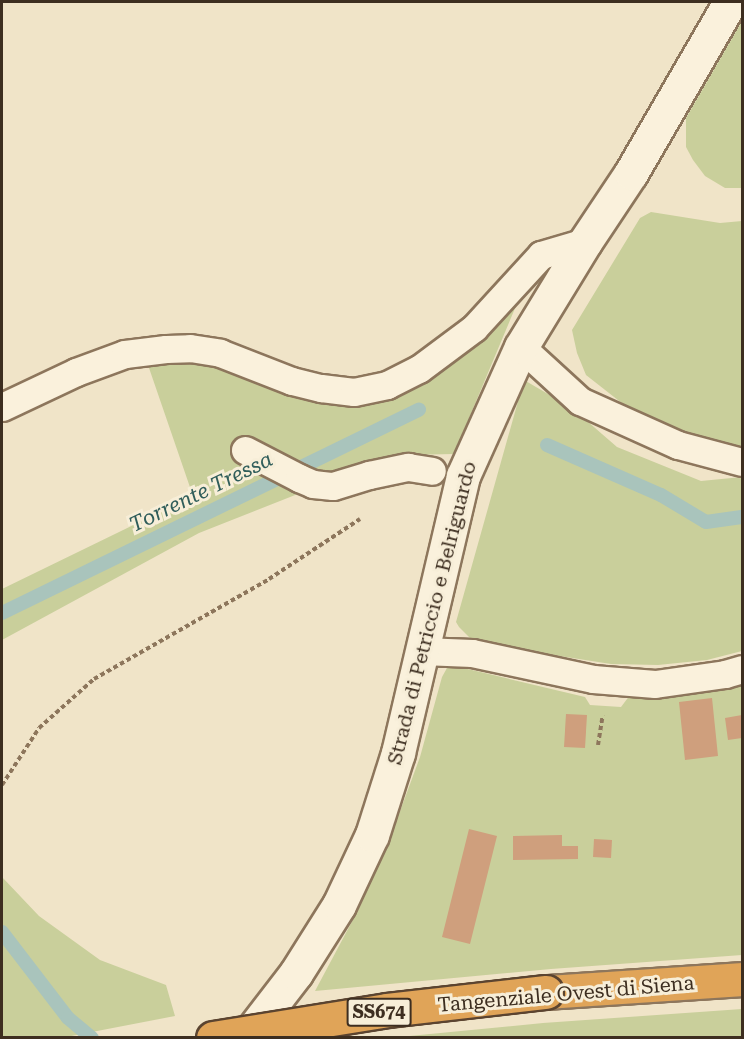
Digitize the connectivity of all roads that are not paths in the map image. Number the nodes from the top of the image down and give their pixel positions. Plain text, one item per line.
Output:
1 (730, 2) edge
2 (585, 242) junction
3 (521, 347) junction
4 (2, 407) edge
5 (255, 454) dead end
6 (742, 462) edge
7 (432, 471) dead end
8 (422, 651) junction
9 (742, 669) edge
10 (742, 979) edge
11 (213, 1038) edge
12 (246, 1038) edge

1 - 2 street, Strada di Petriccio e Belriguardo
2 - 3 street, Strada di Petriccio e Belriguardo
2 - 4 lane
3 - 6 lane
3 - 8 street, Strada di Petriccio e Belriguardo
5 - 7 lane
8 - 9 lane
8 - 12 street, Strada di Petriccio e Belriguardo
10 - 11 highway, Tangenziale Ovest di Siena / SS674, bridge

